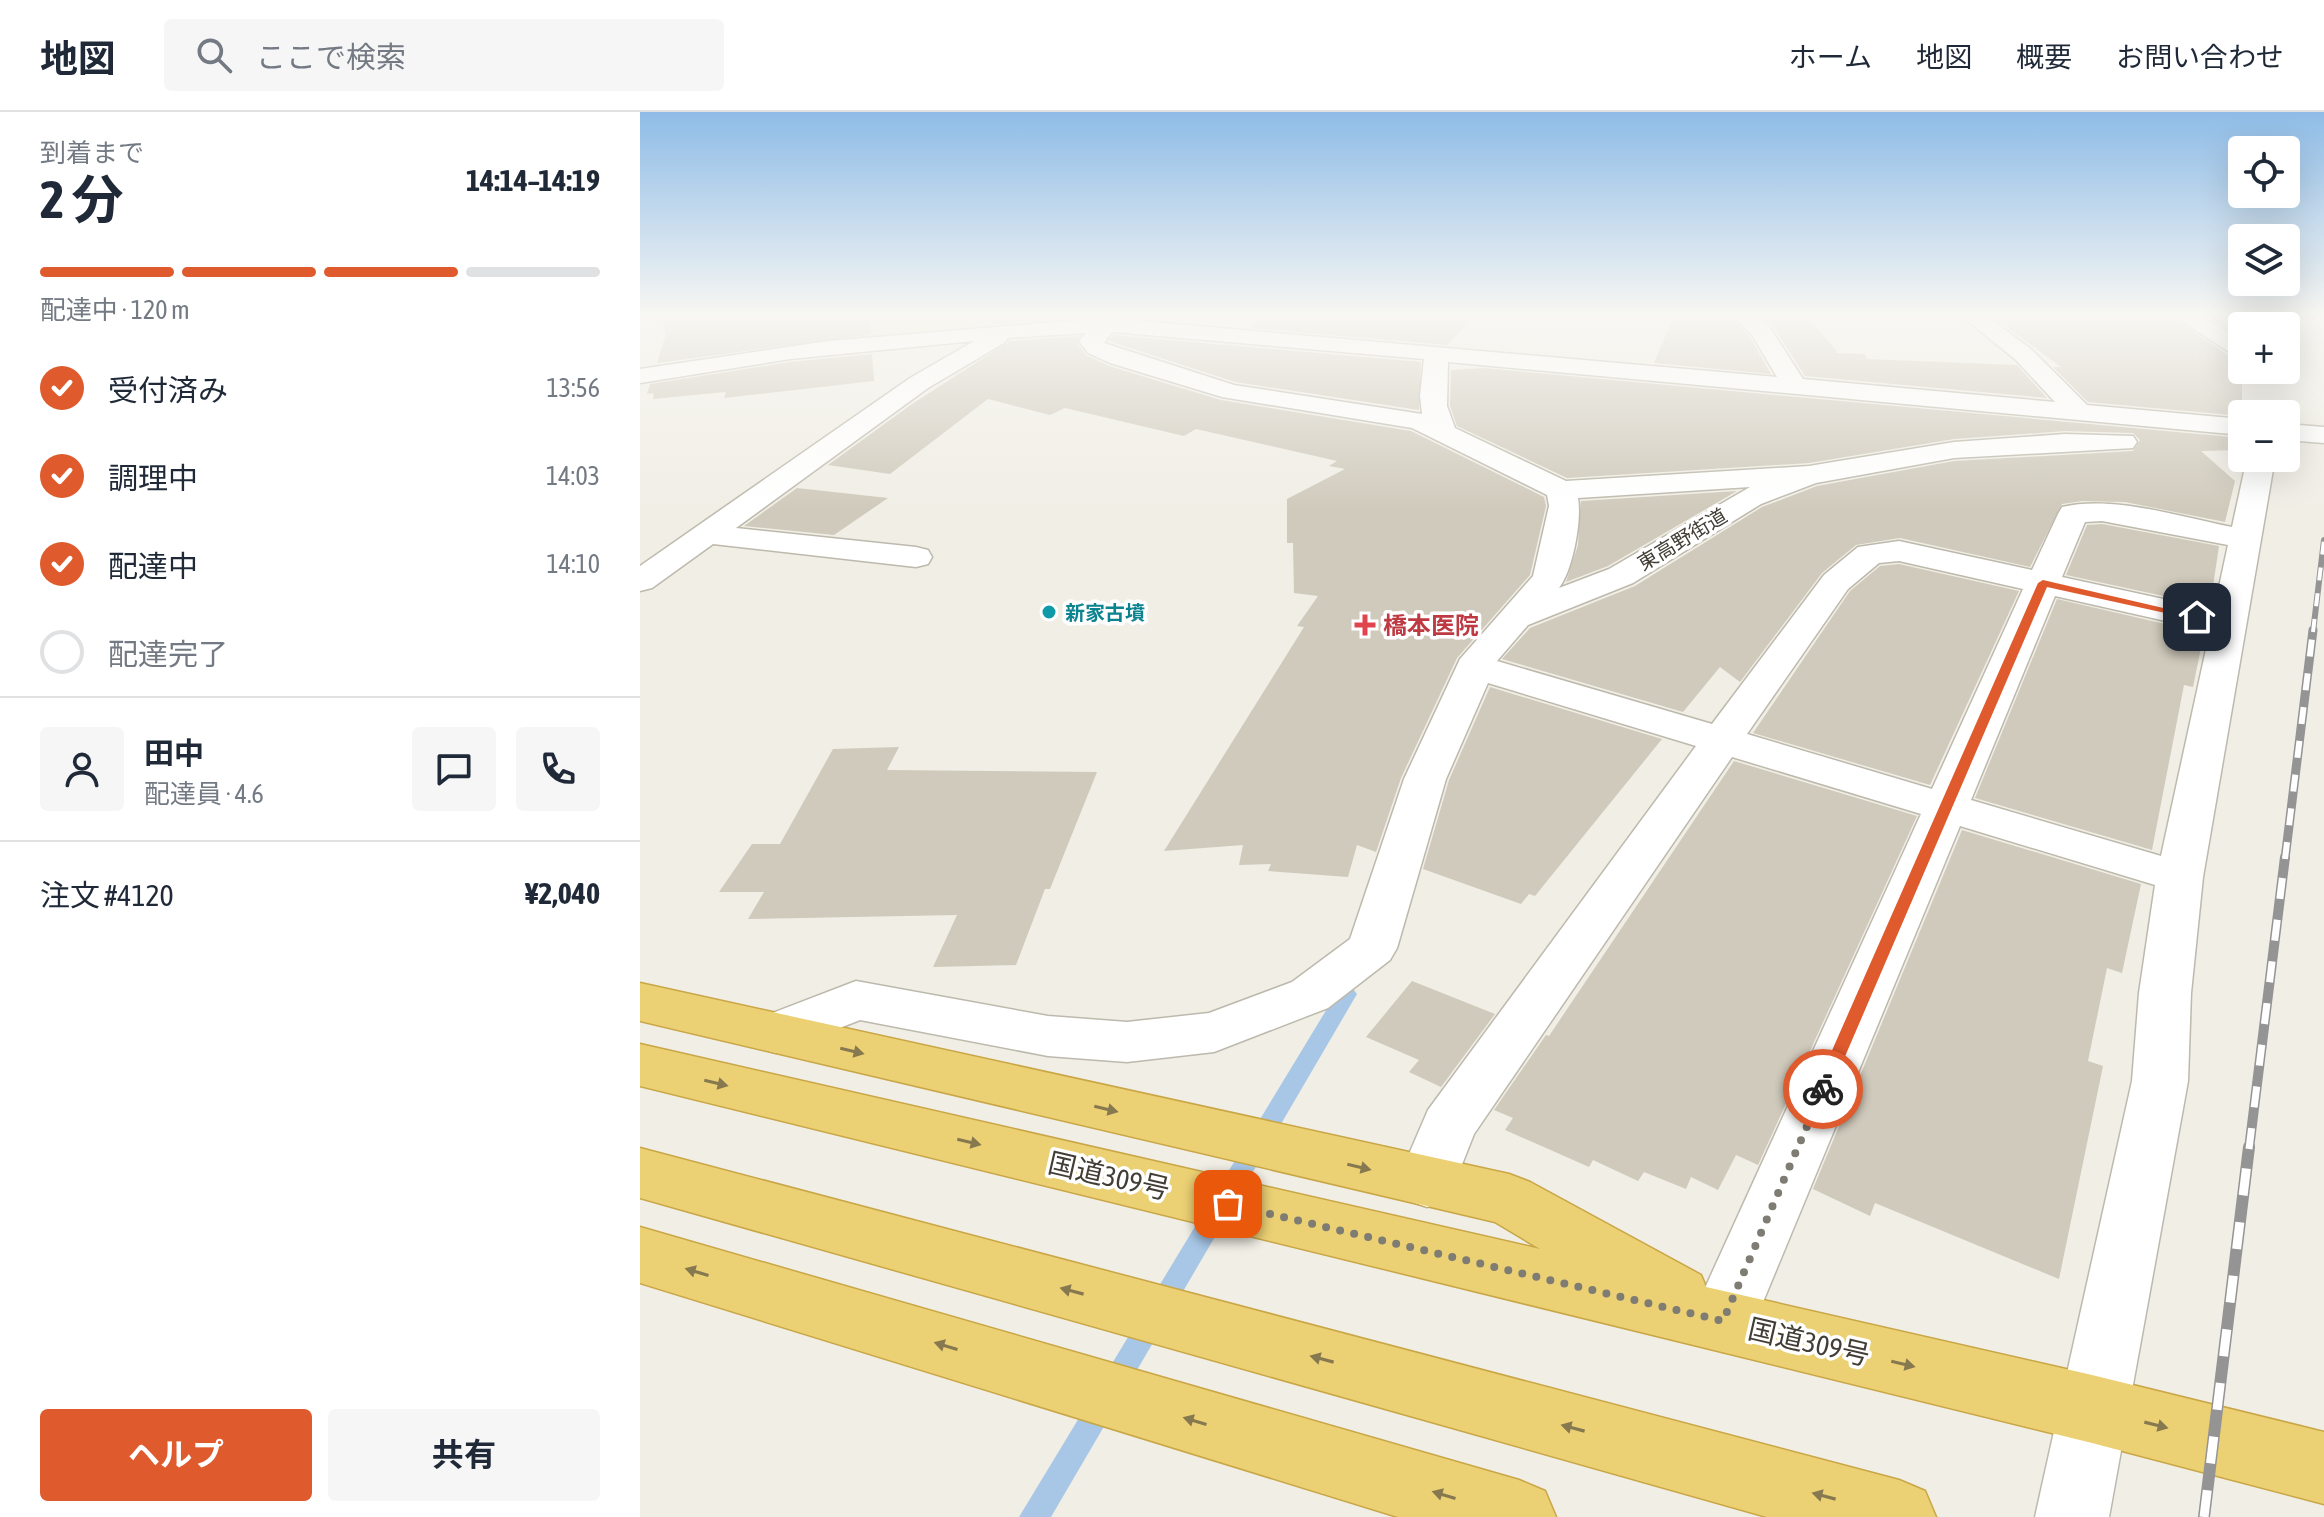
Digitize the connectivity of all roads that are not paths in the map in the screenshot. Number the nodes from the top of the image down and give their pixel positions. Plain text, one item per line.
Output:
1 (927, 379) edge
2 (1184, 379) edge
3 (1434, 379) edge
4 (1714, 379) edge
5 (1790, 379) edge
6 (2047, 379) edge
7 (1795, 386) junction
8 (2079, 412) junction
9 (2228, 426) edge
10 (2300, 433) edge
11 (1446, 435) junction
12 (2324, 435) edge
13 (2228, 443) edge
14 (2258, 472) edge
15 (1809, 475) junction
16 (1561, 490) junction
17 (707, 534) junction
18 (2245, 539) junction
19 (916, 557) dead end
20 (640, 581) edge
21 (2043, 583) junction
22 (1518, 617) junction
23 (2228, 624) junction
24 (1476, 667) junction
25 (1723, 740) junction
26 (1945, 807) junction
27 (2180, 877) junction
28 (640, 1002) edge
29 (776, 1033) junction
30 (640, 1065) edge
31 (640, 1173) edge
32 (1427, 1182) junction
33 (640, 1255) edge
34 (1723, 1321) junction
35 (2092, 1409) junction
36 (2324, 1468) edge
37 (1519, 1517) edge
38 (1899, 1517) edge
39 (2072, 1517) edge

1 - 17 street
2 - 11 street
3 - 11 street
4 - 7 street
5 - 7 street
6 - 8 street
7 - 8 street
8 - 9 street
10 - 12 street
11 - 16 street
13 - 15 street, 東高野街道
14 - 18 street
15 - 16 street
15 - 22 street, 東高野街道
16 - 22 street
17 - 19 street
17 - 20 street
18 - 21 street
18 - 23 street
21 - 23 street
21 - 25 street
21 - 26 street
22 - 24 street, 東高野街道
23 - 27 street
24 - 25 street
24 - 29 street, 東高野街道
25 - 26 street
25 - 32 street
26 - 27 street
26 - 34 street
27 - 35 street
28 - 29 highway
29 -> 32 highway
30 -> 34 highway, 国道309号
38 -> 31 highway
32 - 34 highway
37 -> 33 highway
34 -> 35 highway, 国道309号
35 -> 36 highway, 国道309号
35 - 39 street

